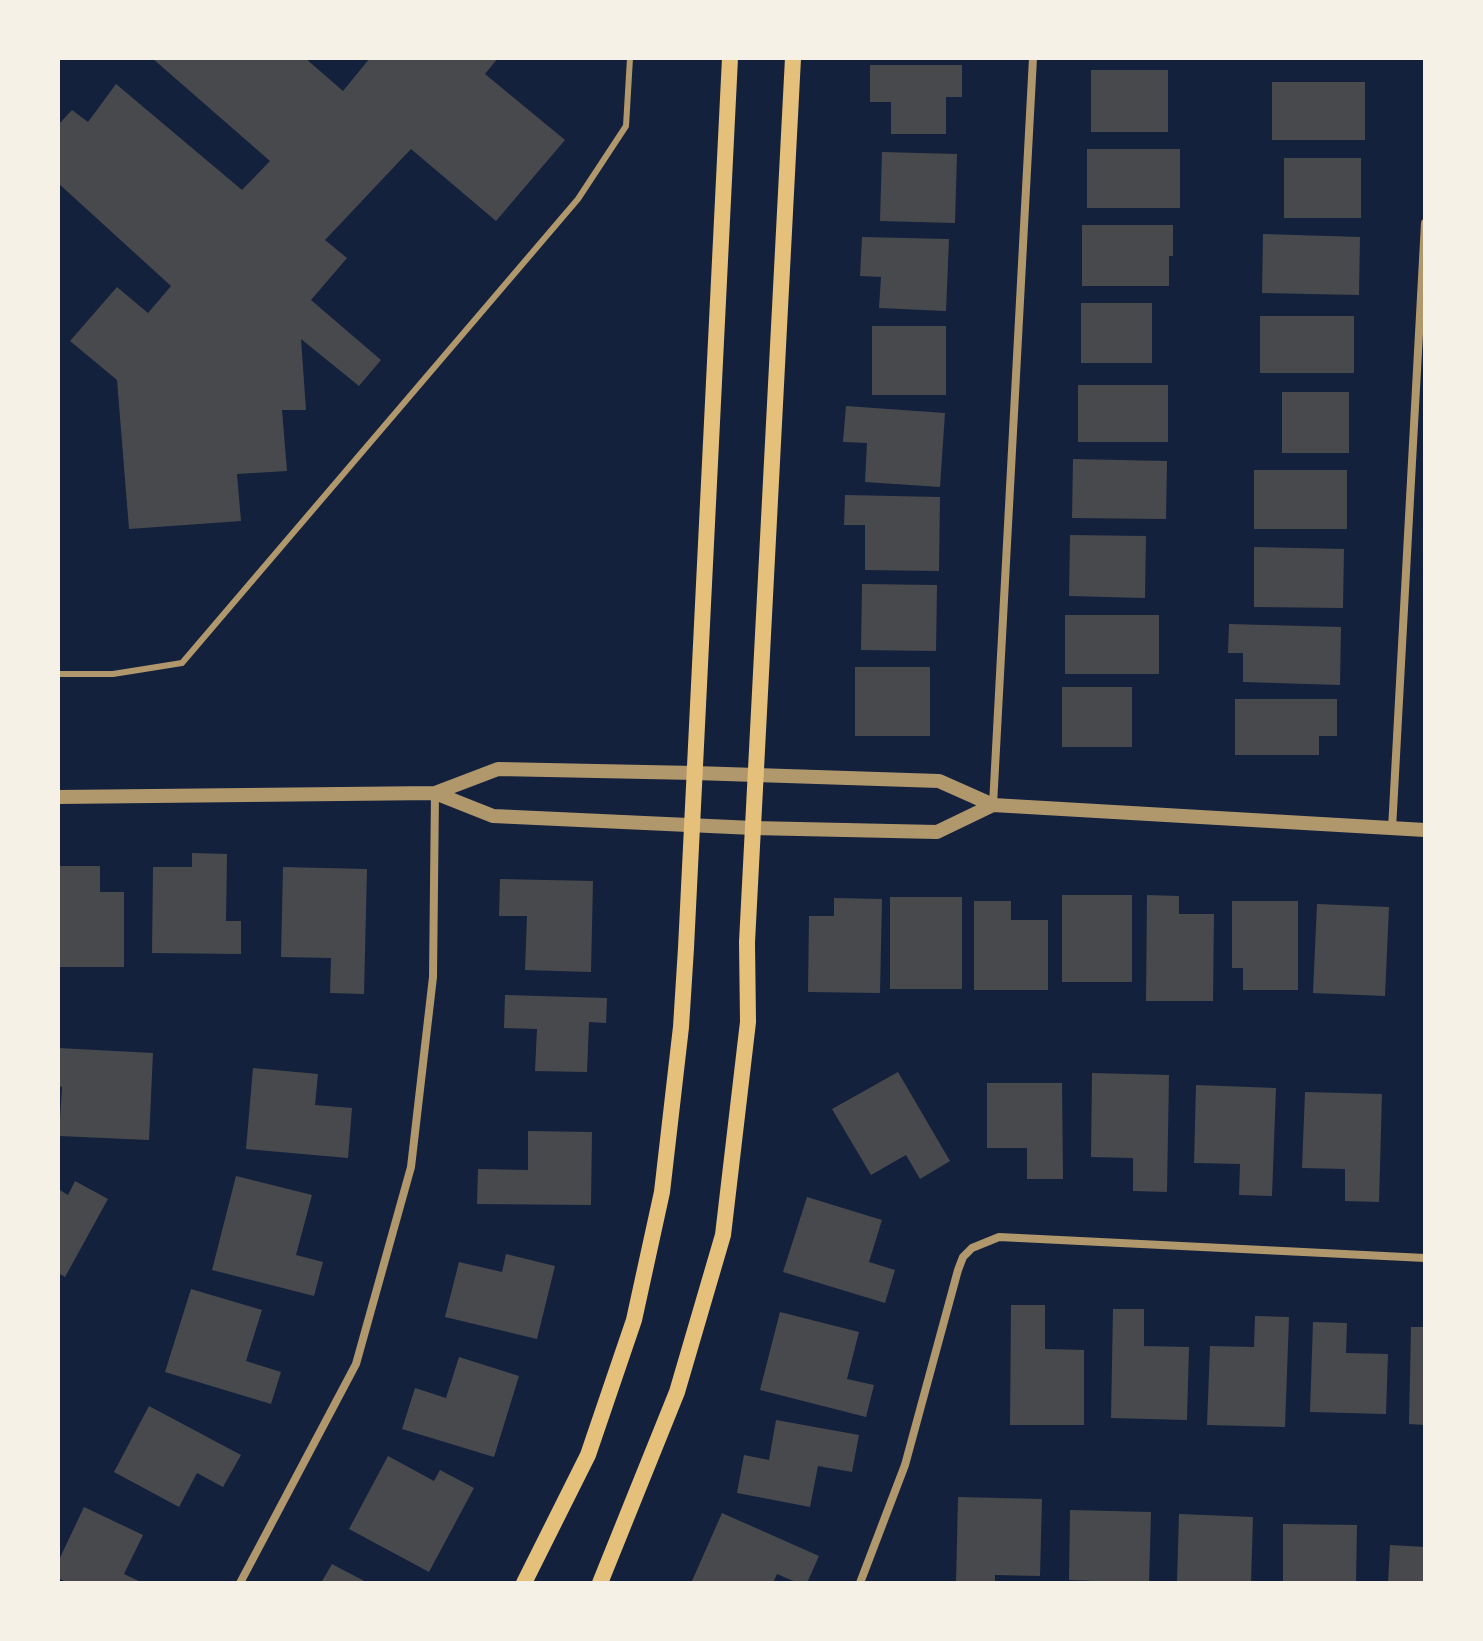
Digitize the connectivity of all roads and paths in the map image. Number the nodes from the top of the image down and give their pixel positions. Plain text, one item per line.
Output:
1 (630, 58) edge
2 (730, 58) edge
3 (793, 58) edge
4 (1033, 58) edge
5 (1425, 223) edge
6 (58, 674) edge
7 (695, 773) junction
8 (755, 777) junction
9 (435, 793) junction
10 (58, 797) edge
11 (993, 805) junction
12 (692, 826) junction
13 (753, 828) junction
14 (1392, 829) junction
15 (1425, 830) edge
16 (1425, 1258) edge
17 (240, 1583) edge
18 (524, 1583) edge
19 (600, 1583) edge
20 (860, 1583) edge

1 - 6 lane
2 - 7 main road
3 - 8 main road
4 - 11 street
5 - 14 street
7 - 8 street
7 - 9 street
7 - 12 main road
8 - 11 street
8 - 13 main road
9 - 10 street
9 - 12 street
9 - 17 street
11 - 13 street
11 - 14 street
12 - 13 street
12 - 18 main road
13 - 19 main road
14 - 15 street
16 - 20 street

